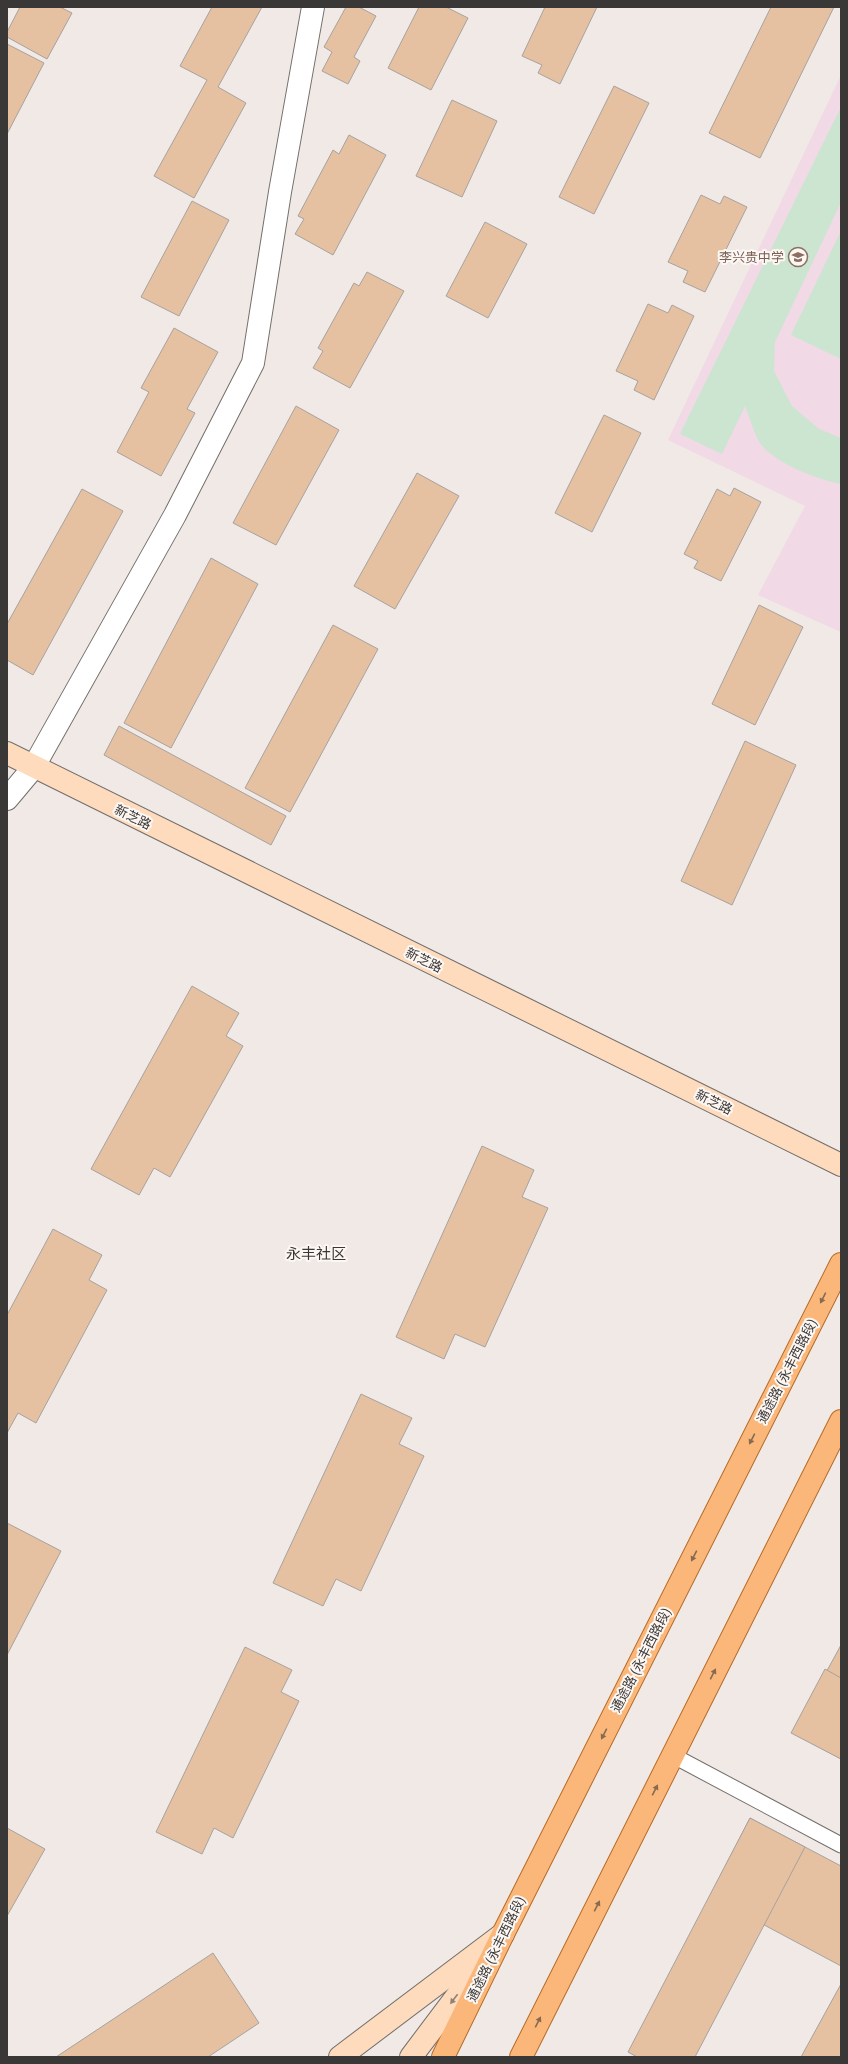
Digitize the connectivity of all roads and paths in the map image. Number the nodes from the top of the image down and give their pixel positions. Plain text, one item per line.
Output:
1 (313, 7) edge
2 (7, 753) edge
3 (33, 768) junction
4 (7, 799) edge
5 (841, 1165) edge
6 (841, 1264) edge
7 (841, 1421) edge
8 (672, 1755) junction
9 (841, 1845) edge
10 (503, 1934) junction
11 (340, 2057) edge
12 (411, 2057) edge
13 (443, 2057) edge
14 (521, 2057) edge

1 - 3 street
2 - 3 main road, 新芝路
3 - 4 street
3 - 5 main road, 新芝路
6 -> 10 main road, 通途路 (永丰西路段)
8 -> 7 main road
8 - 9 lane
14 -> 8 main road
10 - 11 main road
10 -> 12 main road
10 - 13 main road, 通途路 (永丰西路段)

